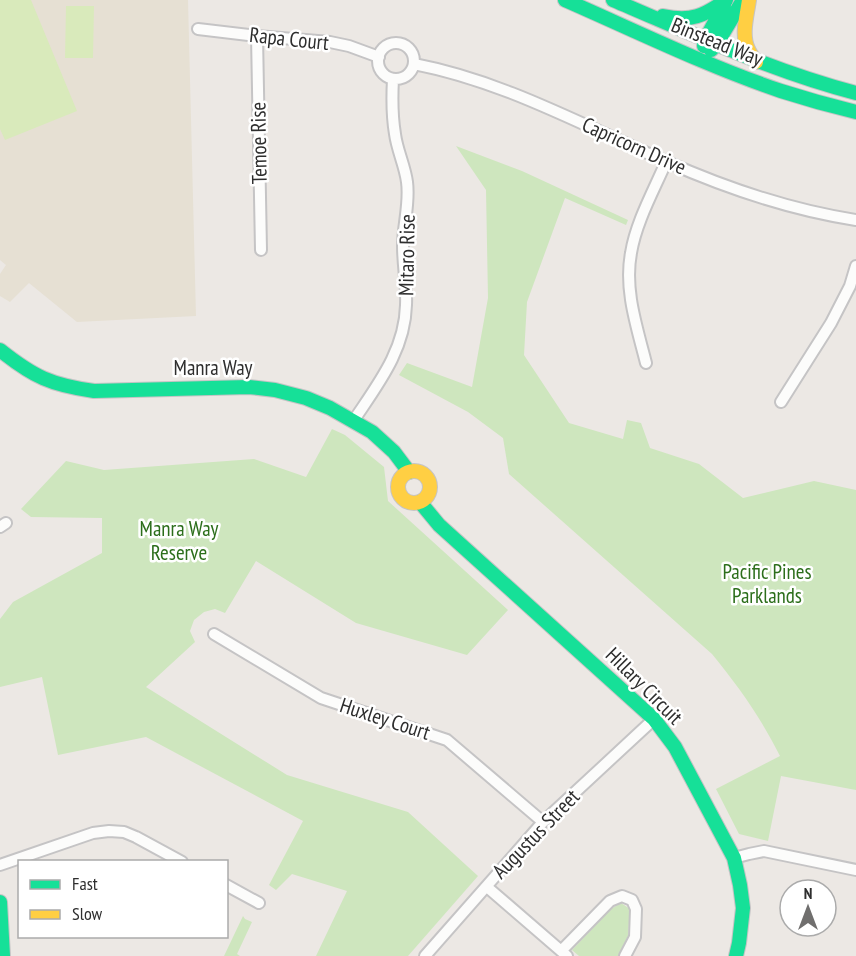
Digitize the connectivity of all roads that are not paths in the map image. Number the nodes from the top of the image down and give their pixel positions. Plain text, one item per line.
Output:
1 (565, 0) edge
2 (613, 0) edge
3 (726, 0) edge
4 (743, 0) edge
5 (749, 0) edge
6 (638, 10) junction
7 (198, 29) dead end
8 (257, 36) junction
9 (710, 42) junction
10 (379, 57) junction
11 (701, 60) junction
12 (756, 62) junction
13 (414, 64) junction
14 (393, 79) junction
15 (856, 93) edge
16 (856, 111) edge
17 (666, 162) junction
18 (856, 220) edge
19 (261, 250) dead end
20 (856, 266) edge
21 (0, 350) edge
22 (646, 363) dead end
23 (782, 402) dead end
24 (354, 420) junction
25 (409, 472) junction
26 (420, 502) junction
27 (214, 634) dead end
28 (654, 719) junction
29 (543, 822) junction
30 (734, 858) junction
31 (180, 860) edge
32 (0, 865) edge
33 (856, 870) edge
34 (228, 886) edge
35 (487, 886) junction
36 (0, 902) edge
37 (259, 903) dead end
38 (564, 953) edge
39 (3, 956) edge
40 (425, 956) edge
41 (625, 956) edge
42 (736, 956) edge

1 - 11 street, Binstead Way
2 - 6 street, Binstead Way
3 - 6 street
3 - 9 street
4 - 9 street
5 - 12 street
6 - 9 street, Binstead Way
7 - 8 street, Rapa Court
8 - 10 street, Rapa Court
8 - 19 street, Temoe Rise
9 - 11 street
9 - 12 street, Binstead Way
10 - 13 street
10 - 14 street
11 - 16 street, Binstead Way
12 - 15 street, Binstead Way
13 - 14 street
13 - 17 street, Capricorn Drive
14 - 24 street, Mitaro Rise
17 - 18 street, Capricorn Drive
17 - 22 street
20 - 23 street
21 - 24 street, Manra Way
24 - 25 street, Manra Way
25 - 26 street
25 - 26 street
26 - 28 street, Hillary Circuit
27 - 29 street, Huxley Court
28 - 29 street, Augustus Street
28 - 30 street, Hillary Circuit
29 - 35 street, Augustus Street
30 - 33 street
30 - 42 street, Hillary Circuit
31 - 32 street
34 - 37 street
35 - 38 street
35 - 40 street, Augustus Street
36 - 39 street
38 - 41 street

